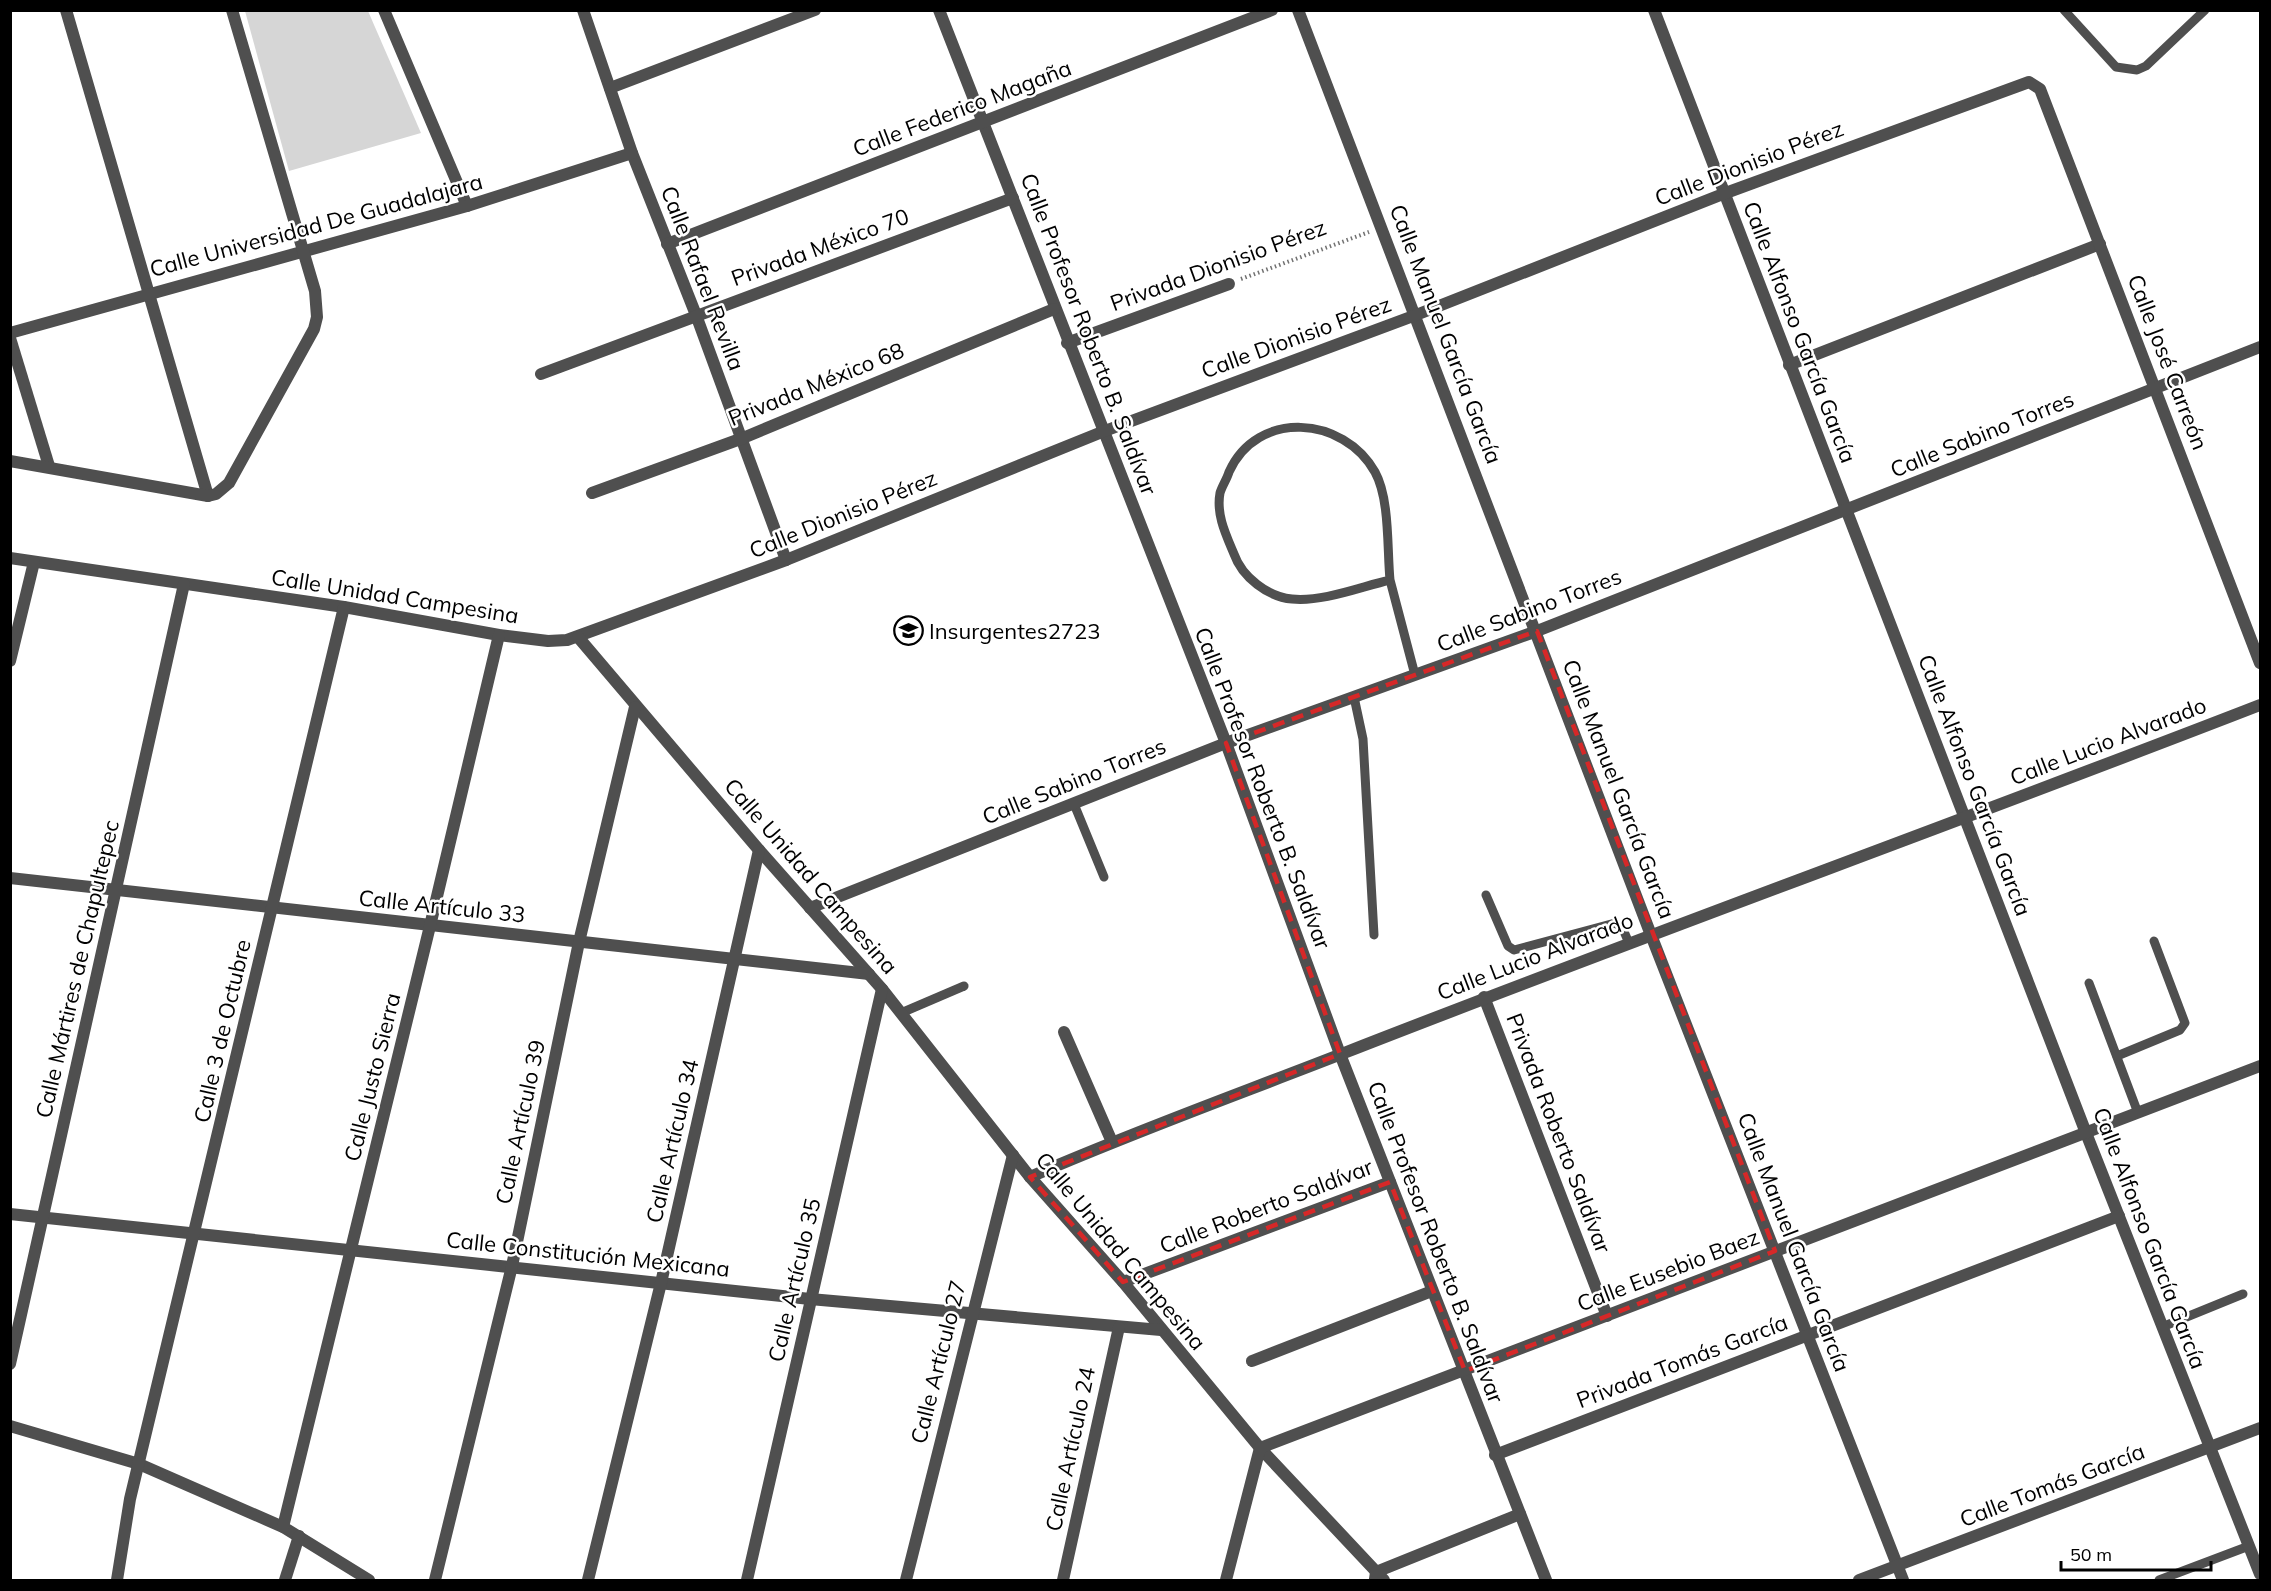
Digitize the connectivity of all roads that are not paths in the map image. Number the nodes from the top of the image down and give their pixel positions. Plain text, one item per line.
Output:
1 (66, 10) edge
2 (232, 10) edge
3 (384, 10) edge
4 (583, 10) edge
5 (815, 10) edge
6 (939, 10) edge
7 (1272, 10) edge
8 (1298, 10) edge
9 (1654, 10) edge
10 (2064, 10) edge
11 (2205, 10) edge
12 (2029, 82) joint
13 (610, 88) junction
14 (986, 123) junction
15 (632, 153) junction
16 (1723, 194) junction
17 (1013, 198) junction
18 (467, 206) junction
19 (667, 244) junction
20 (2100, 244) junction
21 (303, 252) junction
22 (1229, 284) road end
23 (148, 293) junction
24 (1054, 309) junction
25 (696, 315) junction
26 (1416, 315) junction
27 (10, 333) edge
28 (10, 338) edge
29 (1068, 343) junction
30 (2260, 347) edge
31 (1789, 365) junction
32 (541, 374) dead end
33 (2156, 388) junction
34 (1102, 432) junction
35 (743, 438) junction
36 (10, 461) edge
37 (49, 466) junction
38 (592, 493) dead end
39 (208, 496) junction
40 (1848, 510) junction
41 (10, 558) edge
42 (786, 560) junction
43 (34, 562) junction
44 (1390, 580) junction
45 (184, 584) junction
46 (344, 607) junction
47 (1537, 630) junction
48 (499, 636) junction
49 (579, 637) junction
50 (10, 661) edge
51 (2260, 663) edge
52 (1415, 675) junction
53 (1354, 697) junction
54 (2260, 705) edge
55 (635, 707) junction
56 (1227, 743) junction
57 (1074, 804) junction
58 (1965, 819) junction
59 (759, 850) junction
60 (1104, 877) dead end
61 (10, 878) edge
62 (117, 890) junction
63 (1486, 895) dead end
64 (272, 908) junction
65 (810, 908) junction
66 (430, 926) junction
67 (1374, 935) dead end
68 (1651, 935) junction
69 (2154, 941) dead end
70 (579, 942) junction
71 (1629, 943) junction
72 (734, 960) junction
73 (869, 974) junction
74 (2089, 983) dead end
75 (964, 986) dead end
76 (882, 989) junction
77 (1484, 998) junction
78 (902, 1013) junction
79 (1064, 1032) dead end
80 (1340, 1054) junction
81 (2117, 1056) junction
82 (2260, 1066) edge
83 (2138, 1113) junction
84 (2086, 1133) junction
85 (1112, 1142) junction
86 (1013, 1155) junction
87 (1030, 1177) junction
88 (1390, 1182) junction
89 (10, 1214) edge
90 (2119, 1216) junction
91 (41, 1217) junction
92 (195, 1233) junction
93 (351, 1249) junction
94 (1775, 1251) junction
95 (512, 1266) junction
96 (1123, 1282) junction
97 (661, 1283) junction
98 (1432, 1291) junction
99 (2243, 1294) dead end
100 (810, 1299) junction
101 (971, 1315) junction
102 (1607, 1316) junction
103 (1119, 1327) junction
104 (2162, 1327) junction
105 (1161, 1330) junction
106 (1809, 1336) junction
107 (1252, 1361) dead end
108 (10, 1364) edge
109 (1465, 1371) junction
110 (10, 1426) edge
111 (2260, 1428) edge
112 (2210, 1448) junction
113 (1260, 1449) junction
114 (1496, 1455) junction
115 (139, 1464) junction
116 (1520, 1514) junction
117 (283, 1527) junction
118 (299, 1536) junction
119 (2249, 1546) junction
120 (1897, 1566) junction
121 (2260, 1574) edge
122 (1378, 1578) edge
123 (117, 1581) edge
124 (285, 1581) edge
125 (369, 1581) edge
126 (435, 1581) edge
127 (588, 1581) edge
128 (747, 1581) edge
129 (906, 1581) edge
130 (1063, 1581) edge
131 (1226, 1581) edge
132 (1546, 1581) edge
133 (1858, 1581) edge
134 (1903, 1581) edge
135 (2159, 1581) edge

1 - 23 street
2 - 21 street
3 - 18 street
4 - 13 street, Calle Rafael Revilla
5 - 13 street
6 - 14 street, Calle Profesor Roberto B. Saldívar
7 - 14 street, Calle Federico Magaña
8 - 26 street, Calle Manuel García García
9 - 16 street, Calle Alfonso García García
10 - 11 lane
12 - 16 street, Calle Dionisio Pérez
12 - 20 street, Calle José Carreón
13 - 15 street, Calle Rafael Revilla
14 - 17 street, Calle Profesor Roberto B. Saldívar
14 - 19 street, Calle Federico Magaña
15 - 18 street, Calle Universidad De Guadalajara
15 - 19 street, Calle Rafael Revilla
16 - 26 street, Calle Dionisio Pérez
16 - 31 street, Calle Alfonso García García
17 - 24 street, Calle Profesor Roberto B. Saldívar
17 - 25 street, Privada México 70
18 - 21 street, Calle Universidad De Guadalajara
19 - 25 street, Calle Rafael Revilla
20 - 31 street
20 - 33 street, Calle José Carreón
21 - 23 street, Calle Universidad De Guadalajara
21 - 39 street
22 - 29 street, Privada Dionisio Pérez
23 - 27 street, Calle Universidad De Guadalajara
23 - 39 street
24 - 29 street, Calle Profesor Roberto B. Saldívar
24 - 35 street, Privada México 68
25 - 32 street, Privada México 70
25 - 35 street, Calle Rafael Revilla
26 - 34 street, Calle Dionisio Pérez
26 - 47 street, Calle Manuel García García
28 - 37 street
29 - 34 street, Calle Profesor Roberto B. Saldívar
30 - 33 street, Calle Sabino Torres
31 - 40 street, Calle Alfonso García García
33 - 40 street, Calle Sabino Torres
33 - 51 street, Calle José Carreón
34 - 42 street, Calle Dionisio Pérez
34 - 56 street, Calle Profesor Roberto B. Saldívar
35 - 38 street, Privada México 68
35 - 42 street, Calle Rafael Revilla
36 - 37 street
37 - 39 street
40 - 47 street, Calle Sabino Torres
40 - 58 street, Calle Alfonso García García
41 - 43 street, Calle Unidad Campesina
42 - 49 street, Calle Dionisio Pérez
43 - 45 street, Calle Unidad Campesina
43 - 50 street
44 - 44 lane
44 - 52 lane
45 - 46 street, Calle Unidad Campesina
45 - 62 street, Calle Mártires de Chapultepec
46 - 48 street, Calle Unidad Campesina
46 - 64 street, Calle 3 de Octubre
47 - 52 street, Calle Sabino Torres
47 - 68 street, Calle Manuel García García
48 - 49 street, Calle Unidad Campesina
48 - 66 street, Calle Justo Sierra
49 - 55 street, Calle Unidad Campesina
52 - 53 street, Calle Sabino Torres
53 - 56 street, Calle Sabino Torres
53 - 67 lane
54 - 58 street, Calle Lucio Alvarado
55 - 59 street, Calle Unidad Campesina
55 - 70 street, Calle Artículo 39
56 - 57 street, Calle Sabino Torres
56 - 80 street, Calle Profesor Roberto B. Saldívar
57 - 60 lane
57 - 65 street, Calle Sabino Torres
58 - 68 street, Calle Lucio Alvarado
58 - 84 street, Calle Alfonso García García
59 - 65 street, Calle Unidad Campesina
59 - 72 street, Calle Artículo 34
61 - 62 street, Calle Artículo 33
62 - 64 street, Calle Artículo 33
62 - 91 street, Calle Mártires de Chapultepec
63 - 71 lane
64 - 66 street, Calle Artículo 33
64 - 92 street, Calle 3 de Octubre
65 - 73 street, Calle Unidad Campesina
66 - 70 street, Calle Artículo 33
66 - 93 street, Calle Justo Sierra
68 - 71 street, Calle Lucio Alvarado
68 - 94 street, Calle Manuel García García
69 - 81 lane
70 - 72 street, Calle Artículo 33
70 - 95 street, Calle Artículo 39
71 - 77 street, Calle Lucio Alvarado
72 - 73 street, Calle Artículo 33
72 - 97 street, Calle Artículo 34
73 - 76 street, Calle Unidad Campesina
74 - 81 lane
75 - 78 lane
76 - 78 street, Calle Unidad Campesina
76 - 100 street, Calle Artículo 35
77 - 80 street, Calle Lucio Alvarado
77 - 102 street, Privada Roberto Saldívar
78 - 86 street, Calle Unidad Campesina
79 - 85 street
80 - 85 street, Calle Lucio Alvarado
80 - 88 street, Calle Profesor Roberto B. Saldívar
81 - 83 lane
82 - 83 street, Calle Eusebio Baez
83 - 84 street, Calle Eusebio Baez
84 - 90 street, Calle Alfonso García García
84 - 94 street, Calle Eusebio Baez
85 - 87 street, Calle Lucio Alvarado
86 - 87 street, Calle Unidad Campesina
86 - 101 street, Calle Artículo 27
87 - 96 street, Calle Unidad Campesina
88 - 96 street, Calle Roberto Saldívar
88 - 98 street, Calle Profesor Roberto B. Saldívar
89 - 91 street, Calle Constitución Mexicana
90 - 104 street, Calle Alfonso García García
90 - 106 street, Privada Tomás García
91 - 92 street, Calle Constitución Mexicana
91 - 108 street, Calle Mártires de Chapultepec
92 - 93 street, Calle Constitución Mexicana
92 - 115 street, Calle 3 de Octubre
93 - 95 street, Calle Constitución Mexicana
93 - 117 street, Calle Justo Sierra
94 - 102 street, Calle Eusebio Baez
94 - 106 street, Calle Manuel García García
95 - 97 street, Calle Constitución Mexicana
95 - 126 street, Calle Artículo 39
96 - 105 street, Calle Unidad Campesina
97 - 100 street, Calle Constitución Mexicana
97 - 127 street, Calle Artículo 34
98 - 107 street
98 - 109 street, Calle Profesor Roberto B. Saldívar
99 - 104 lane
100 - 101 street, Calle Constitución Mexicana
100 - 128 street, Calle Artículo 35
101 - 103 street, Calle Constitución Mexicana
101 - 129 street, Calle Artículo 27
102 - 109 street, Calle Eusebio Baez
103 - 105 street, Calle Constitución Mexicana
103 - 130 street, Calle Artículo 24
104 - 112 street, Calle Alfonso García García
105 - 113 street, Calle Unidad Campesina
106 - 114 street, Privada Tomás García
106 - 120 street, Calle Manuel García García
109 - 113 street, Calle Eusebio Baez
109 - 114 street, Calle Profesor Roberto B. Saldívar
110 - 115 street
111 - 112 street, Calle Tomás García
112 - 119 street, Calle Alfonso García García
112 - 120 street, Calle Tomás García
113 - 122 street, Calle Unidad Campesina
113 - 131 street
114 - 116 street, Calle Profesor Roberto B. Saldívar
115 - 117 street
115 - 123 street, Calle 3 de Octubre
116 - 122 street
116 - 132 street, Calle Profesor Roberto B. Saldívar
117 - 118 street
118 - 124 street
118 - 125 street
119 - 121 street, Calle Alfonso García García
119 - 135 lane
120 - 133 street, Calle Tomás García
120 - 134 street, Calle Manuel García García

